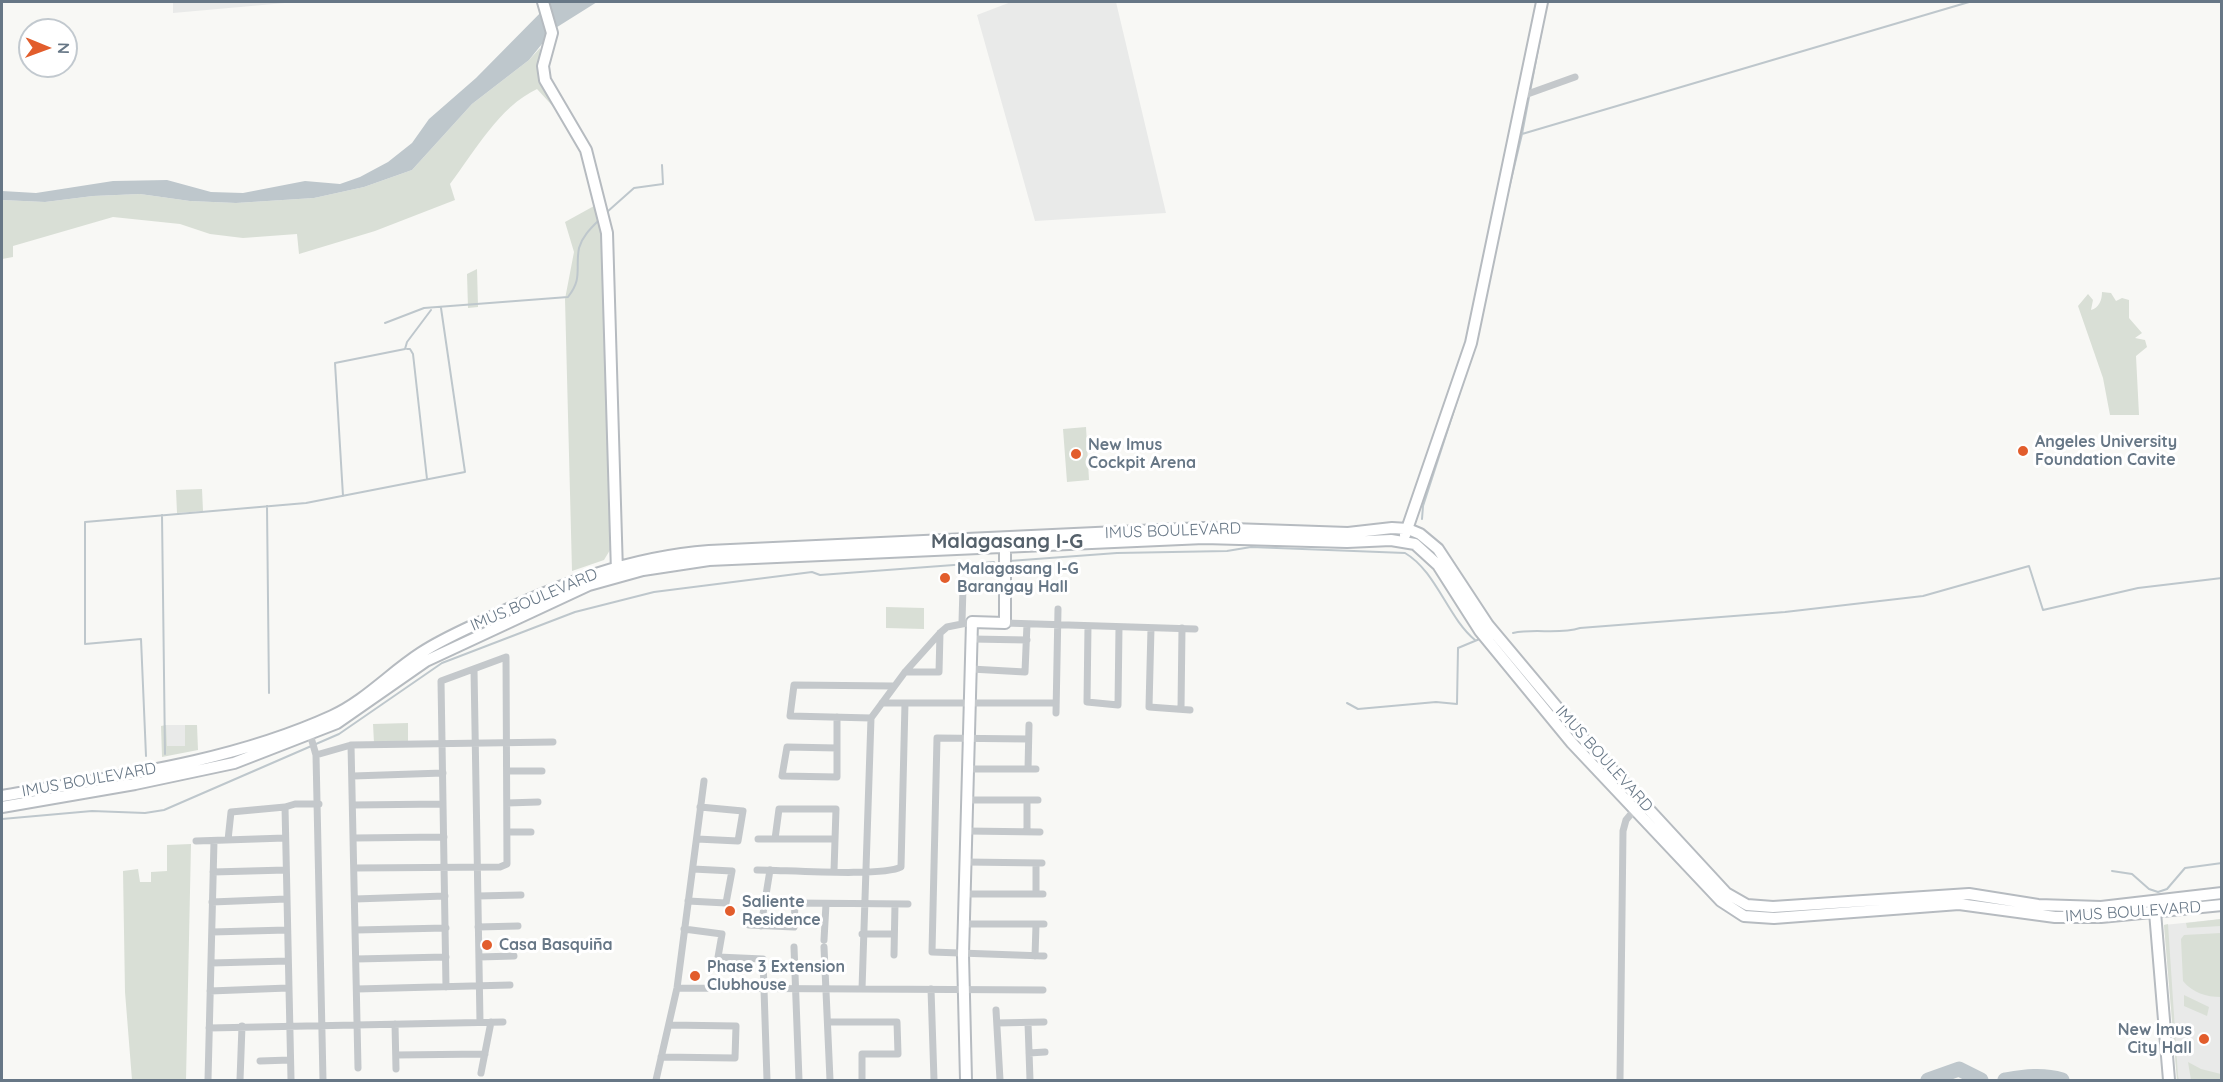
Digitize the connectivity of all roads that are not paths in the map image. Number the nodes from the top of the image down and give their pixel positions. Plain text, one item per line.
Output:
1 (543, 2) edge
2 (1542, 2) edge
3 (1575, 77) dead end
4 (1522, 96) junction
5 (1408, 529) junction
6 (1403, 541) junction
7 (1005, 543) junction
8 (617, 571) junction
9 (978, 586) dead end
10 (1058, 609) dead end
11 (967, 622) junction
12 (1005, 623) junction
13 (1027, 624) junction
14 (1058, 625) junction
15 (1089, 626) junction
16 (1119, 627) junction
17 (1151, 628) junction
18 (1182, 628) junction
19 (1195, 629) dead end
20 (940, 633) junction
21 (972, 639) junction
22 (1027, 640) junction
23 (474, 669) junction
24 (971, 669) junction
25 (905, 672) junction
26 (893, 687) junction
27 (882, 703) junction
28 (905, 703) junction
29 (970, 703) junction
30 (1056, 703) junction
31 (1181, 709) junction
32 (1190, 710) dead end
33 (1056, 713) dead end
34 (837, 717) junction
35 (871, 718) junction
36 (1029, 725) dead end
37 (310, 737) junction
38 (969, 738) junction
39 (1028, 739) junction
40 (507, 742) junction
41 (553, 742) dead end
42 (442, 743) junction
43 (476, 743) junction
44 (351, 745) junction
45 (837, 748) junction
46 (315, 751) junction
47 (968, 769) junction
48 (507, 771) junction
49 (543, 771) dead end
50 (443, 773) junction
51 (353, 776) junction
52 (704, 781) dead end
53 (2, 796) edge
54 (967, 800) junction
55 (1027, 800) junction
56 (1038, 800) dead end
57 (538, 802) dead end
58 (507, 803) junction
59 (319, 804) junction
60 (443, 804) junction
61 (353, 805) junction
62 (1639, 806) junction
63 (2, 807) edge
64 (285, 807) junction
65 (700, 807) junction
66 (967, 831) junction
67 (507, 832) junction
68 (531, 832) dead end
69 (1027, 832) junction
70 (1040, 832) dead end
71 (444, 837) junction
72 (285, 838) junction
73 (354, 838) junction
74 (697, 838) junction
75 (758, 839) dead end
76 (775, 839) junction
77 (835, 839) junction
78 (228, 840) junction
79 (196, 841) dead end
80 (214, 841) junction
81 (966, 862) junction
82 (444, 866) junction
83 (478, 866) junction
84 (354, 868) junction
85 (693, 869) junction
86 (286, 870) junction
87 (757, 870) dead end
88 (770, 870) junction
89 (834, 871) junction
90 (213, 872) junction
91 (867, 872) junction
92 (2222, 893) edge
93 (965, 894) junction
94 (522, 895) dead end
95 (445, 896) junction
96 (478, 896) junction
97 (286, 899) junction
98 (355, 899) junction
99 (688, 901) junction
100 (212, 902) junction
101 (826, 904) junction
102 (865, 904) junction
103 (896, 904) junction
104 (908, 904) dead end
105 (2222, 905) edge
106 (2155, 912) junction
107 (964, 924) junction
108 (749, 925) dead end
109 (518, 926) dead end
110 (761, 926) junction
111 (478, 927) junction
112 (446, 928) junction
113 (684, 929) junction
114 (287, 930) junction
115 (356, 930) junction
116 (212, 933) junction
117 (862, 934) junction
118 (894, 934) junction
119 (794, 947) dead end
120 (894, 955) dead end
121 (963, 955) junction
122 (514, 956) dead end
123 (1035, 956) junction
124 (1044, 956) dead end
125 (446, 957) junction
126 (479, 957) junction
127 (356, 959) junction
128 (288, 960) junction
129 (211, 963) junction
130 (479, 986) junction
131 (510, 986) dead end
132 (446, 987) junction
133 (288, 988) junction
134 (677, 988) junction
135 (764, 988) junction
136 (357, 989) junction
137 (796, 989) junction
138 (827, 989) junction
139 (862, 989) junction
140 (931, 989) junction
141 (963, 989) junction
142 (1043, 990) dead end
143 (210, 991) junction
144 (996, 1010) dead end
145 (480, 1022) junction
146 (491, 1022) junction
147 (503, 1022) dead end
148 (828, 1022) junction
149 (997, 1023) junction
150 (1028, 1023) junction
151 (1044, 1023) dead end
152 (357, 1024) junction
153 (395, 1024) junction
154 (289, 1025) junction
155 (322, 1025) junction
156 (669, 1025) junction
157 (242, 1026) junction
158 (209, 1028) junction
159 (1045, 1052) dead end
160 (1029, 1053) junction
161 (485, 1054) junction
162 (396, 1055) junction
163 (661, 1058) junction
164 (260, 1060) dead end
165 (290, 1060) junction
166 (358, 1068) dead end
167 (396, 1069) dead end
168 (481, 1073) dead end
169 (291, 1079) dead end
170 (208, 1080) edge
171 (240, 1080) edge
172 (323, 1080) edge
173 (656, 1080) edge
174 (767, 1080) edge
175 (799, 1080) edge
176 (830, 1080) edge
177 (862, 1080) edge
178 (934, 1080) edge
179 (966, 1080) edge
180 (1000, 1080) edge
181 (1030, 1080) edge
182 (1620, 1080) edge
183 (2169, 1080) edge

1 - 8 main road
2 - 4 main road
3 - 4 street
4 - 5 main road
5 - 6 main road
5 - 7 main road, IMUS BOULEVARD
5 - 62 main road, IMUS BOULEVARD
6 - 7 main road, IMUS BOULEVARD
6 - 62 main road, IMUS BOULEVARD
7 - 8 main road, IMUS BOULEVARD
7 - 12 main road
8 - 37 main road, IMUS BOULEVARD
8 - 53 main road, IMUS BOULEVARD
9 - 11 street
10 - 14 street
11 - 12 main road
11 - 20 street
11 - 21 main road
12 - 13 street
13 - 14 street
13 - 22 street
14 - 15 street
14 - 30 street
15 - 16 street
15 - 16 street
16 - 17 street
17 - 18 street
17 - 31 street
18 - 19 street
18 - 31 street
20 - 25 street
20 - 25 street
21 - 22 street
21 - 24 main road
22 - 24 street
23 - 40 street
23 - 42 street
23 - 43 street
24 - 29 main road
25 - 26 street
26 - 27 street
26 - 34 street
27 - 28 street
27 - 35 street
28 - 29 street
28 - 91 street
29 - 30 street
29 - 38 main road
30 - 33 street
31 - 32 street
34 - 35 street
34 - 45 street
35 - 91 street
36 - 39 street
37 - 46 street
37 - 63 main road, IMUS BOULEVARD
38 - 39 street
38 - 47 main road
38 - 121 street
39 - 47 street
40 - 41 street
40 - 43 street
40 - 48 street
42 - 43 street
42 - 44 street
42 - 50 street
43 - 83 street
44 - 46 street
44 - 51 street
45 - 45 street
46 - 59 street
47 - 54 main road
48 - 49 street
48 - 58 street
50 - 51 street
50 - 60 street
51 - 61 street
52 - 65 street
54 - 55 street
54 - 66 main road
55 - 56 street
55 - 69 street
57 - 58 street
58 - 67 street
59 - 64 street
59 - 155 street
60 - 61 street
60 - 71 street
61 - 73 street
62 - 92 main road, IMUS BOULEVARD
62 - 106 main road, IMUS BOULEVARD
62 - 182 street
64 - 72 street
64 - 78 street
65 - 74 street
65 - 74 street
66 - 69 street
66 - 81 main road
67 - 68 street
67 - 83 street
69 - 70 street
71 - 73 street
71 - 82 street
72 - 78 street
72 - 86 street
73 - 84 street
74 - 85 street
75 - 76 street
76 - 77 street
76 - 77 street
77 - 89 street
78 - 80 street
79 - 80 street
80 - 90 street
81 - 93 main road
81 - 93 street
82 - 83 street
82 - 84 street
82 - 95 street
83 - 96 street
84 - 98 street
85 - 99 street
85 - 99 street
86 - 90 street
86 - 97 street
87 - 88 street
88 - 89 street
88 - 110 street
89 - 91 street
90 - 100 street
91 - 102 street
93 - 107 main road
94 - 96 street
95 - 98 street
95 - 112 street
96 - 111 street
97 - 100 street
97 - 114 street
98 - 115 street
99 - 113 street
100 - 116 street
101 - 102 street
101 - 110 street
101 - 138 street
102 - 103 street
102 - 117 street
103 - 104 street
103 - 118 street
105 - 106 main road, IMUS BOULEVARD
106 - 183 main road
107 - 121 main road
107 - 123 street
108 - 110 street
109 - 111 street
111 - 126 street
112 - 115 street
112 - 125 street
113 - 134 street
113 - 135 street
114 - 116 street
114 - 128 street
115 - 127 street
116 - 129 street
117 - 118 street
117 - 139 street
118 - 120 street
119 - 137 street
121 - 123 street
121 - 141 main road
122 - 126 street
123 - 124 street
125 - 127 street
125 - 132 street
126 - 130 street
127 - 136 street
128 - 129 street
128 - 133 street
129 - 143 street
130 - 131 street
130 - 132 street
130 - 145 street
132 - 136 street
133 - 143 street
133 - 154 street
134 - 135 street
134 - 156 street
135 - 137 street
135 - 174 street
136 - 152 street
137 - 138 street
137 - 175 street
138 - 139 street
138 - 148 street
139 - 140 street
140 - 141 street
140 - 178 street
141 - 142 street
141 - 179 main road
143 - 158 street
144 - 149 street
145 - 146 street
145 - 153 street
146 - 147 street
146 - 161 street
148 - 176 street
148 - 177 street
149 - 150 street
149 - 180 street
150 - 151 street
150 - 160 street
152 - 153 street
152 - 155 street
152 - 166 street
153 - 162 street
154 - 155 street
154 - 157 street
154 - 165 street
155 - 172 street
156 - 163 street
156 - 163 street
157 - 158 street
157 - 171 street
158 - 170 street
159 - 160 street
160 - 181 street
161 - 162 street
161 - 168 street
162 - 167 street
163 - 173 street
164 - 165 street
165 - 169 street

